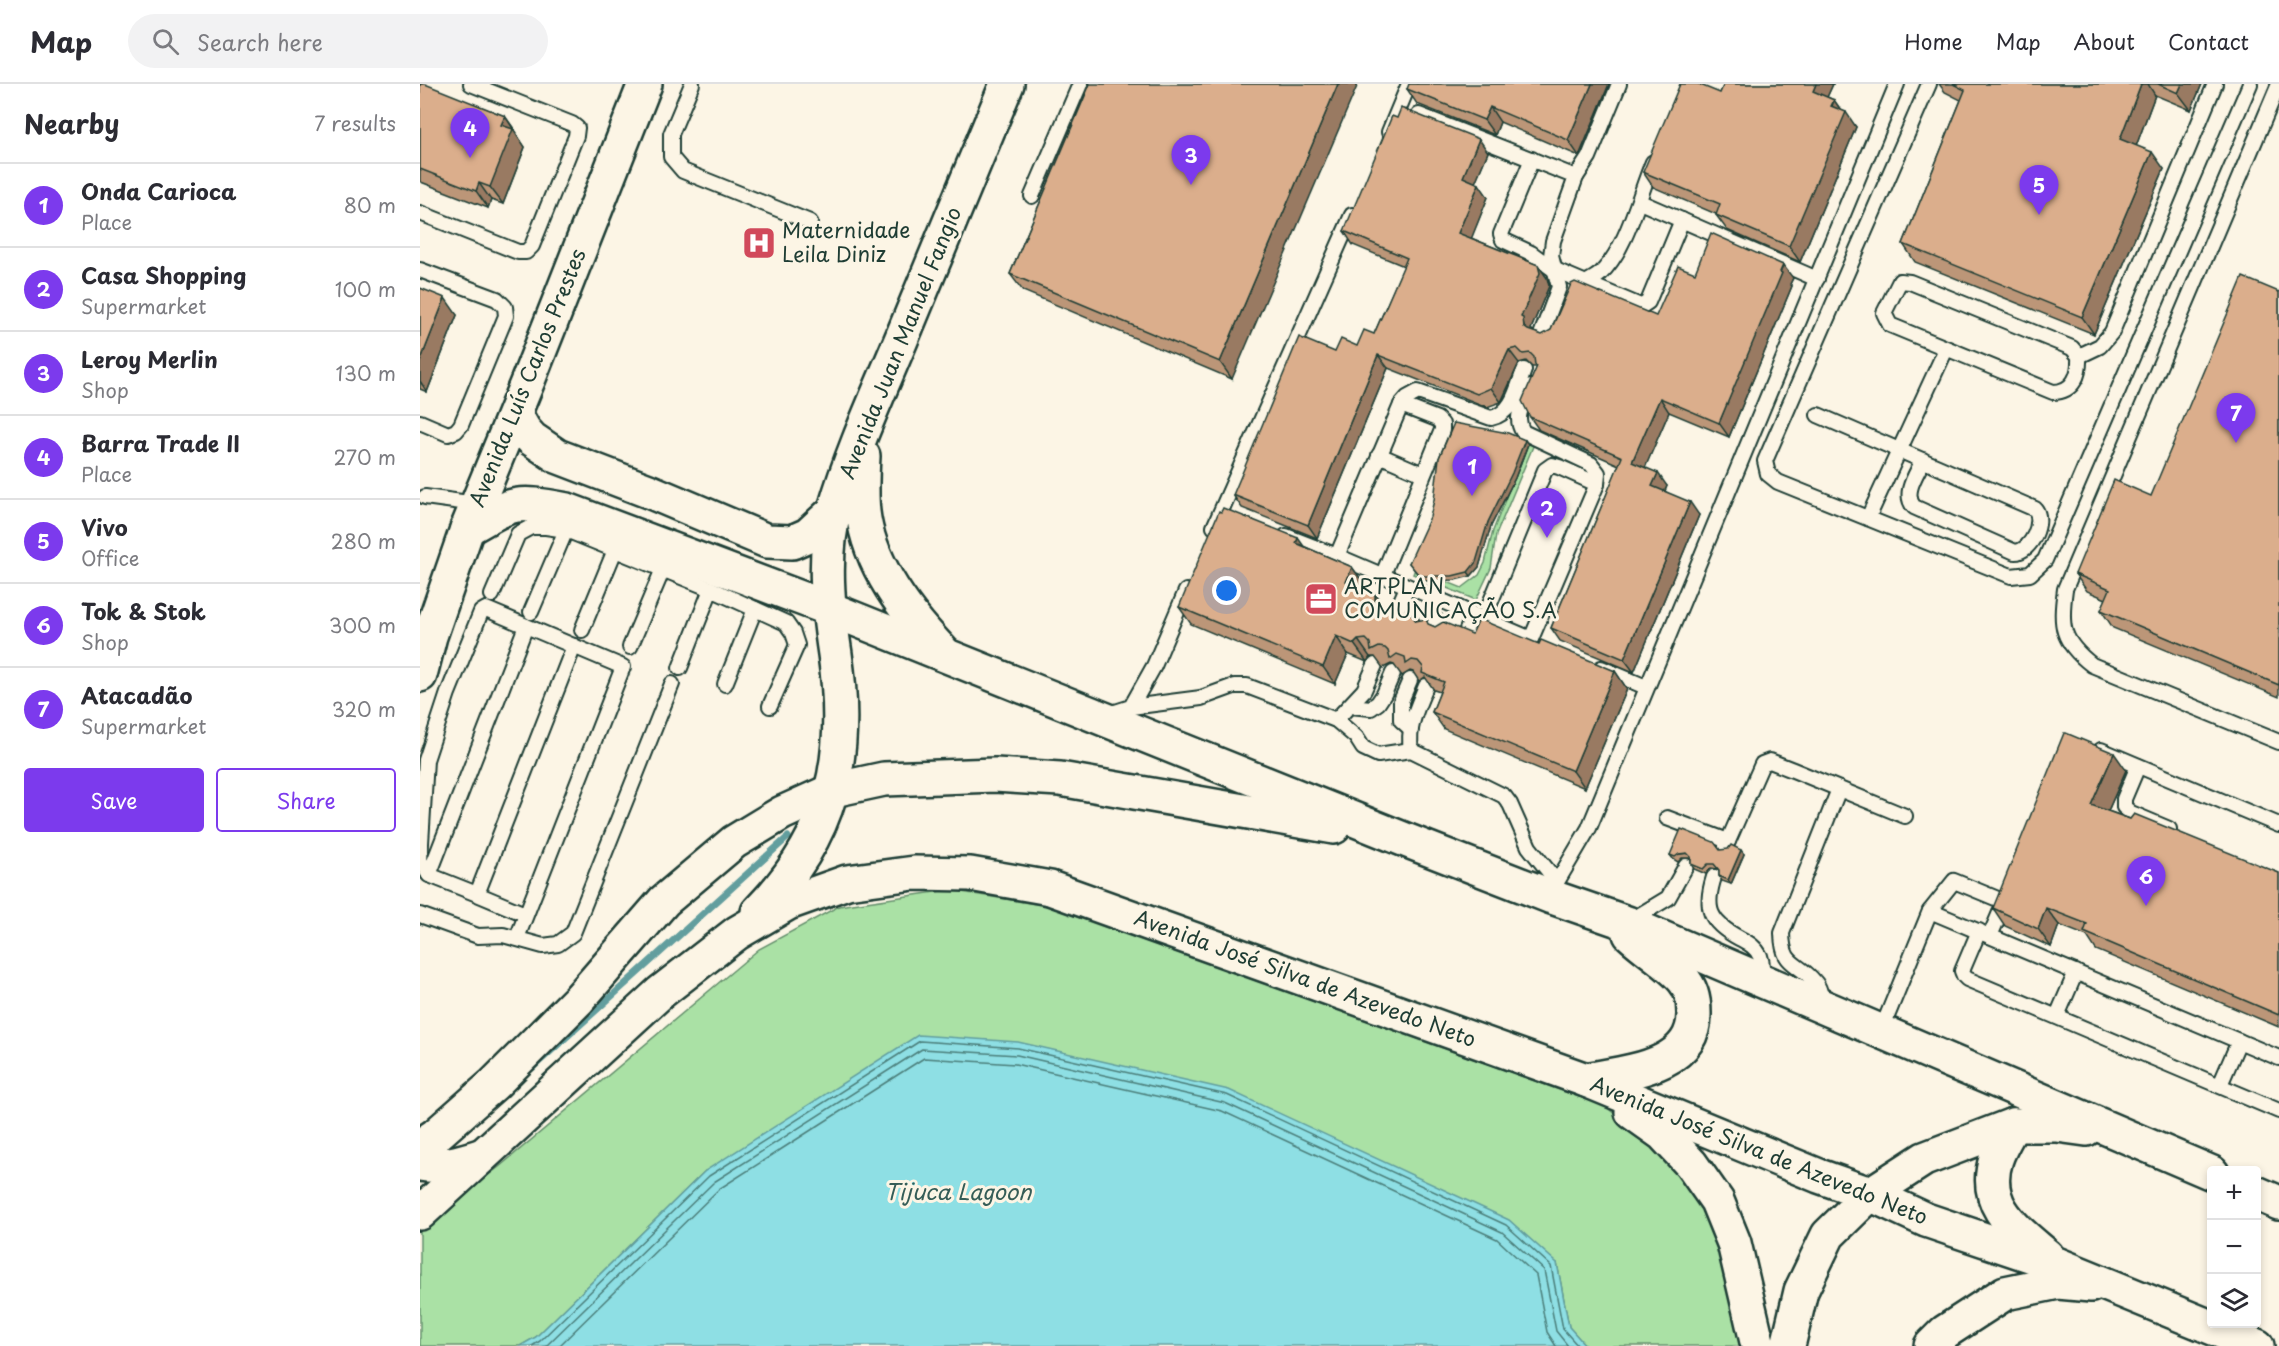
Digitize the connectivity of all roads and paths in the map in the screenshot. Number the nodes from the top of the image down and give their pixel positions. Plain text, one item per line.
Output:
1 (471, 84) edge
2 (645, 84) edge
3 (692, 84) edge
4 (1007, 84) edge
5 (1080, 84) edge
6 (1409, 84) edge
7 (1619, 84) edge
8 (1897, 84) edge
9 (1929, 84) edge
10 (2215, 84) edge
11 (2250, 84) edge
12 (2279, 84) edge
13 (1400, 107) junction
14 (1385, 140) edge
15 (1659, 148) edge
16 (1532, 159) junction
17 (1576, 177) junction
18 (1032, 195) dead end
19 (1640, 202) junction
20 (1356, 205) edge
21 (420, 213) edge
22 (1682, 220) junction
23 (810, 222) dead end
24 (1553, 269) junction
25 (420, 270) edge
26 (1817, 279) junction
27 (1584, 283) junction
28 (1946, 349) junction
29 (2079, 356) junction
30 (1401, 405) junction
31 (515, 414) junction
32 (1818, 415) dead end
33 (420, 422) edge
34 (864, 427) junction
35 (1899, 449) junction
36 (1379, 455) junction
37 (1923, 460) junction
38 (1423, 474) junction
39 (1597, 484) junction
40 (422, 500) edge
41 (834, 511) junction
42 (472, 516) junction
43 (1868, 518) junction
44 (566, 530) junction
45 (1274, 531) edge
46 (1208, 541) edge
47 (625, 547) junction
48 (1337, 556) junction
49 (663, 569) junction
50 (1382, 577) junction
51 (1190, 583) edge
52 (1407, 586) junction
53 (711, 589) junction
54 (492, 595) dead end
55 (1459, 608) junction
56 (755, 609) junction
57 (830, 609) junction
58 (531, 612) dead end
59 (1395, 615) edge
60 (1484, 618) junction
61 (526, 626) junction
62 (582, 630) dead end
63 (1447, 636) edge
64 (425, 643) edge
65 (574, 646) junction
66 (630, 647) dead end
67 (950, 659) junction
68 (1584, 661) edge
69 (1375, 665) edge
70 (680, 668) dead end
71 (1393, 673) edge
72 (420, 675) edge
73 (1410, 680) edge
74 (672, 684) dead end
75 (725, 684) dead end
76 (1426, 686) edge
77 (1646, 687) junction
78 (770, 706) dead end
79 (1350, 706) junction
80 (1131, 707) junction
81 (1096, 718) junction
82 (1336, 720) junction
83 (1411, 729) junction
84 (2279, 742) edge
85 (2091, 746) edge
86 (1411, 750) junction
87 (2138, 766) junction
88 (1839, 789) junction
89 (833, 790) junction
90 (1905, 816) dead end
91 (1667, 818) dead end
92 (2279, 825) edge
93 (2184, 835) edge
94 (1408, 841) junction
95 (1686, 866) dead end
96 (429, 875) junction
97 (1714, 877) dead end
98 (1555, 890) junction
99 (477, 894) junction
100 (1930, 911) junction
101 (525, 914) junction
102 (420, 915) edge
103 (1620, 921) junction
104 (737, 933) junction
105 (1985, 934) junction
106 (517, 938) junction
107 (2076, 972) junction
108 (1761, 979) junction
109 (1823, 1006) junction
110 (2057, 1016) junction
111 (1881, 1031) junction
112 (2239, 1041) junction
113 (2279, 1058) edge
114 (1586, 1080) junction
115 (2220, 1085) junction
116 (2279, 1111) edge
117 (2013, 1125) junction
118 (2121, 1133) junction
119 (420, 1146) edge
120 (484, 1155) junction
121 (420, 1164) edge
122 (2207, 1171) edge
123 (1870, 1194) junction
124 (2261, 1195) edge
125 (2279, 1203) edge
126 (420, 1213) edge
127 (2059, 1265) junction
128 (2111, 1286) junction
129 (1758, 1346) edge
130 (1788, 1346) edge
131 (1931, 1346) edge
132 (2257, 1346) edge

1 - 21 lane
2 - 31 street, Avenida Luís Carlos Prestes
3 - 23 lane
4 - 34 street, Avenida Juan Manuel Fangio
5 - 18 lane
6 - 13 lane
7 - 17 lane
8 - 26 lane
9 - 43 lane
10 - 29 lane
11 - 43 lane
12 - 84 lane
13 - 14 lane
13 - 16 lane
15 - 19 lane
16 - 17 lane
16 - 24 lane
17 - 24 lane
19 - 22 lane
19 - 27 lane
20 - 46 lane
22 - 26 lane
22 - 27 lane
24 - 27 lane
24 - 27 lane
25 - 33 lane
26 - 77 lane
28 - 29 lane
28 - 29 lane
28 - 35 lane
30 - 36 lane
30 - 38 lane
30 - 39 lane
31 - 41 street
31 - 42 street, Avenida Luís Carlos Prestes
32 - 35 lane
34 - 41 street, Avenida Juan Manuel Fangio
34 - 67 street
35 - 37 lane
35 - 43 lane
36 - 38 lane
36 - 48 lane
37 - 37 lane
38 - 50 lane
39 - 60 lane
39 - 60 lane
40 - 42 lane
41 - 57 street, Avenida Juan Manuel Fangio
42 - 47 street
42 - 64 street, Avenida Luís Carlos Prestes
44 - 47 lane
44 - 54 lane
44 - 58 lane
45 - 48 lane
47 - 49 lane
47 - 57 street
47 - 62 lane
48 - 50 lane
49 - 53 lane
49 - 66 lane
50 - 52 lane
51 - 80 lane
52 - 55 lane
52 - 59 lane
53 - 56 lane
53 - 70 lane
55 - 60 lane
55 - 63 lane
56 - 75 lane
56 - 78 lane
57 - 67 street
57 - 89 street, Avenida Juan Manuel Fangio
61 - 65 lane
61 - 96 lane
61 - 96 lane
64 - 72 street, Avenida Luís Carlos Prestes
65 - 99 lane
65 - 101 lane
67 - 81 street
68 - 77 lane
69 - 79 lane
71 - 79 lane
73 - 83 lane
74 - 106 lane
76 - 83 lane
77 - 98 lane
79 - 82 lane
80 - 81 lane
80 - 82 lane
81 - 94 street
82 - 86 lane
83 - 86 lane
85 - 87 lane
86 - 98 lane
87 - 92 lane
87 - 93 lane
88 - 90 lane
88 - 91 lane
88 - 109 lane
89 - 94 street
89 - 104 street, Avenida Juan Manuel Fangio
89 - 119 street
94 - 98 street
95 - 103 lane
96 - 99 lane
97 - 108 lane
98 - 103 street
99 - 101 lane
100 - 105 lane
100 - 105 lane
100 - 111 lane
101 - 106 lane
102 - 106 lane
103 - 108 street
103 - 114 street
104 - 114 street, Avenida José Silva de Azevedo Neto
104 - 120 street, Avenida José Silva de Azevedo Neto
105 - 107 lane
105 - 110 lane
107 - 110 lane
107 - 112 lane
108 - 109 street
109 - 111 street
110 - 115 lane
111 - 118 street
112 - 113 lane
112 - 115 lane
114 - 123 street, Avenida José Silva de Azevedo Neto
114 - 129 street
115 - 116 lane
117 - 118 street
117 - 123 street
117 - 127 street
118 - 122 street
120 - 121 street
120 - 126 street, Avenida José Silva de Azevedo Neto
123 - 127 street, Avenida José Silva de Azevedo Neto
123 - 130 street
124 - 125 street
127 - 128 street, Avenida José Silva de Azevedo Neto
128 - 131 street
128 - 132 street, Avenida José Silva de Azevedo Neto

